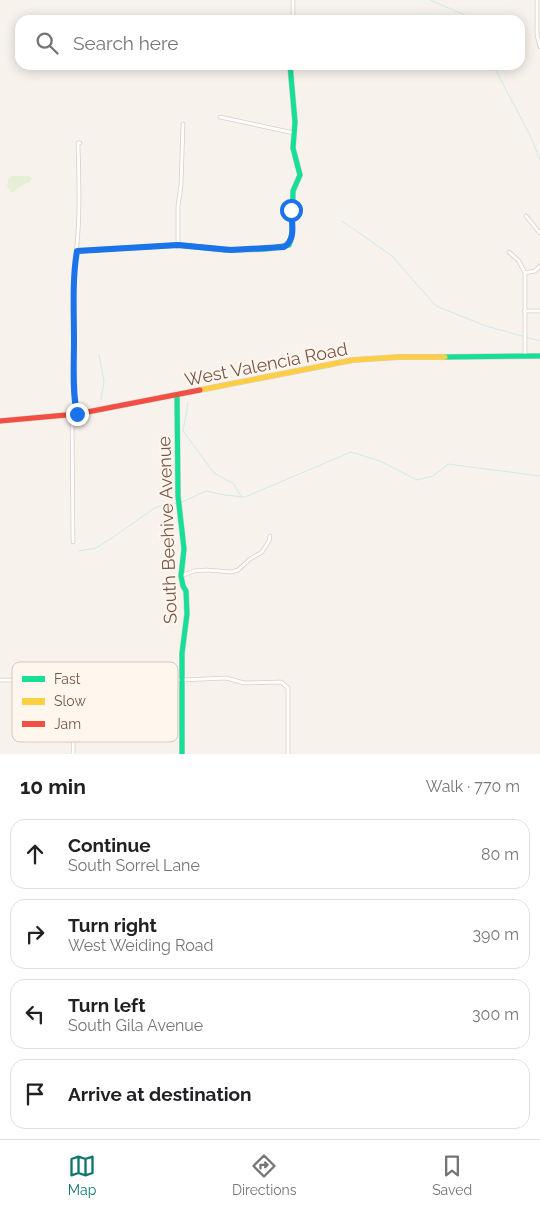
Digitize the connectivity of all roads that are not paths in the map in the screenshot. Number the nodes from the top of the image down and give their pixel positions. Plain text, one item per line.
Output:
1 (293, 0) edge
2 (538, 1) edge
3 (293, 15) edge
4 (540, 47) edge
5 (290, 70) edge
6 (220, 116) dead end
7 (183, 124) dead end
8 (294, 133) junction
9 (79, 143) dead end
10 (526, 216) dead end
11 (540, 233) edge
12 (178, 245) junction
13 (77, 251) junction
14 (509, 252) dead end
15 (540, 266) edge
16 (525, 273) junction
17 (524, 311) junction
18 (540, 311) edge
19 (525, 356) junction
20 (540, 356) edge
21 (177, 396) junction
22 (74, 414) junction
23 (0, 421) edge
24 (270, 536) dead end
25 (73, 542) dead end
26 (182, 576) junction
27 (178, 680) edge
28 (182, 680) junction
29 (182, 754) edge
30 (288, 754) edge

1 - 3 street
2 - 4 street
5 - 8 street
6 - 8 street
7 - 12 street
8 - 12 street
9 - 13 street
10 - 11 street
12 - 13 street
13 - 22 street
14 - 16 street
15 - 16 street
16 - 17 street
17 - 18 street
17 - 19 street
19 - 20 street, West Valencia Road
19 - 21 street, West Valencia Road
21 - 22 street, West Valencia Road
21 - 26 street, South Beehive Avenue
22 - 23 street, West Valencia Road
22 - 25 street
24 - 26 street
26 - 28 street, South Beehive Avenue
27 - 28 street
28 - 29 street, South Beehive Avenue
28 - 30 street

